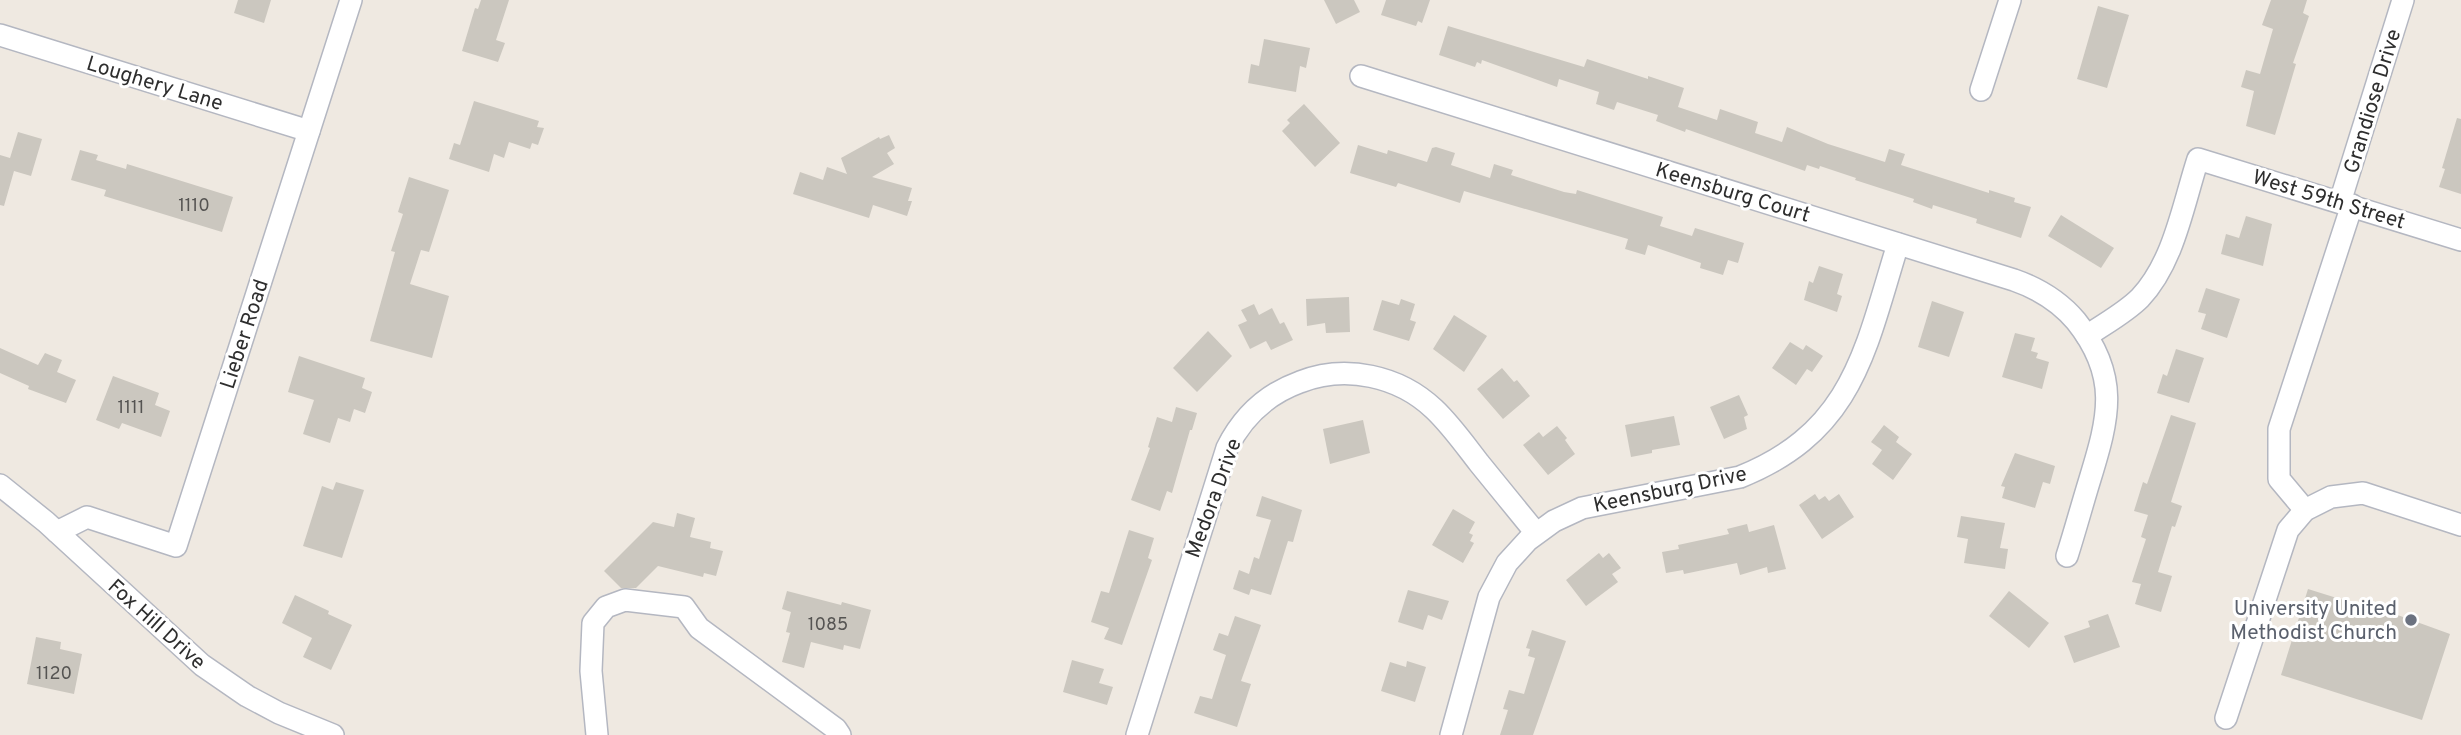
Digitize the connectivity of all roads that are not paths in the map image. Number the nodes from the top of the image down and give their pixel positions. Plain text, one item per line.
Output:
1 (351, 0) edge
2 (2010, 0) edge
3 (2403, 0) edge
4 (0, 36) edge
5 (1361, 76) dead end
6 (1981, 90) dead end
7 (309, 131) junction
8 (2346, 203) junction
9 (2461, 240) edge
10 (1898, 244) junction
11 (2087, 336) junction
12 (0, 485) edge
13 (2305, 510) junction
14 (2461, 525) edge
15 (57, 532) junction
16 (1536, 533) junction
17 (2067, 556) dead end
18 (2226, 718) dead end
19 (332, 735) edge
20 (597, 735) edge
21 (840, 735) edge
22 (1137, 735) edge
23 (1451, 735) edge

1 - 7 street, Lieber Road
2 - 6 street
3 - 8 street, Grandiose Drive
4 - 7 street, Loughery Lane
5 - 10 street, Keensburg Court
7 - 15 street, Lieber Road
8 - 9 street, West 59th Street
8 - 11 street, West 59th Street
8 - 13 street, Grandiose Drive
10 - 11 street, Keensburg Court
10 - 16 street, Keensburg Drive
11 - 17 street
12 - 15 street, Fox Hill Drive
13 - 14 street
13 - 18 street
15 - 19 street, Fox Hill Drive
16 - 22 street, Medora Drive
16 - 23 street, Keensburg Drive
20 - 21 street

